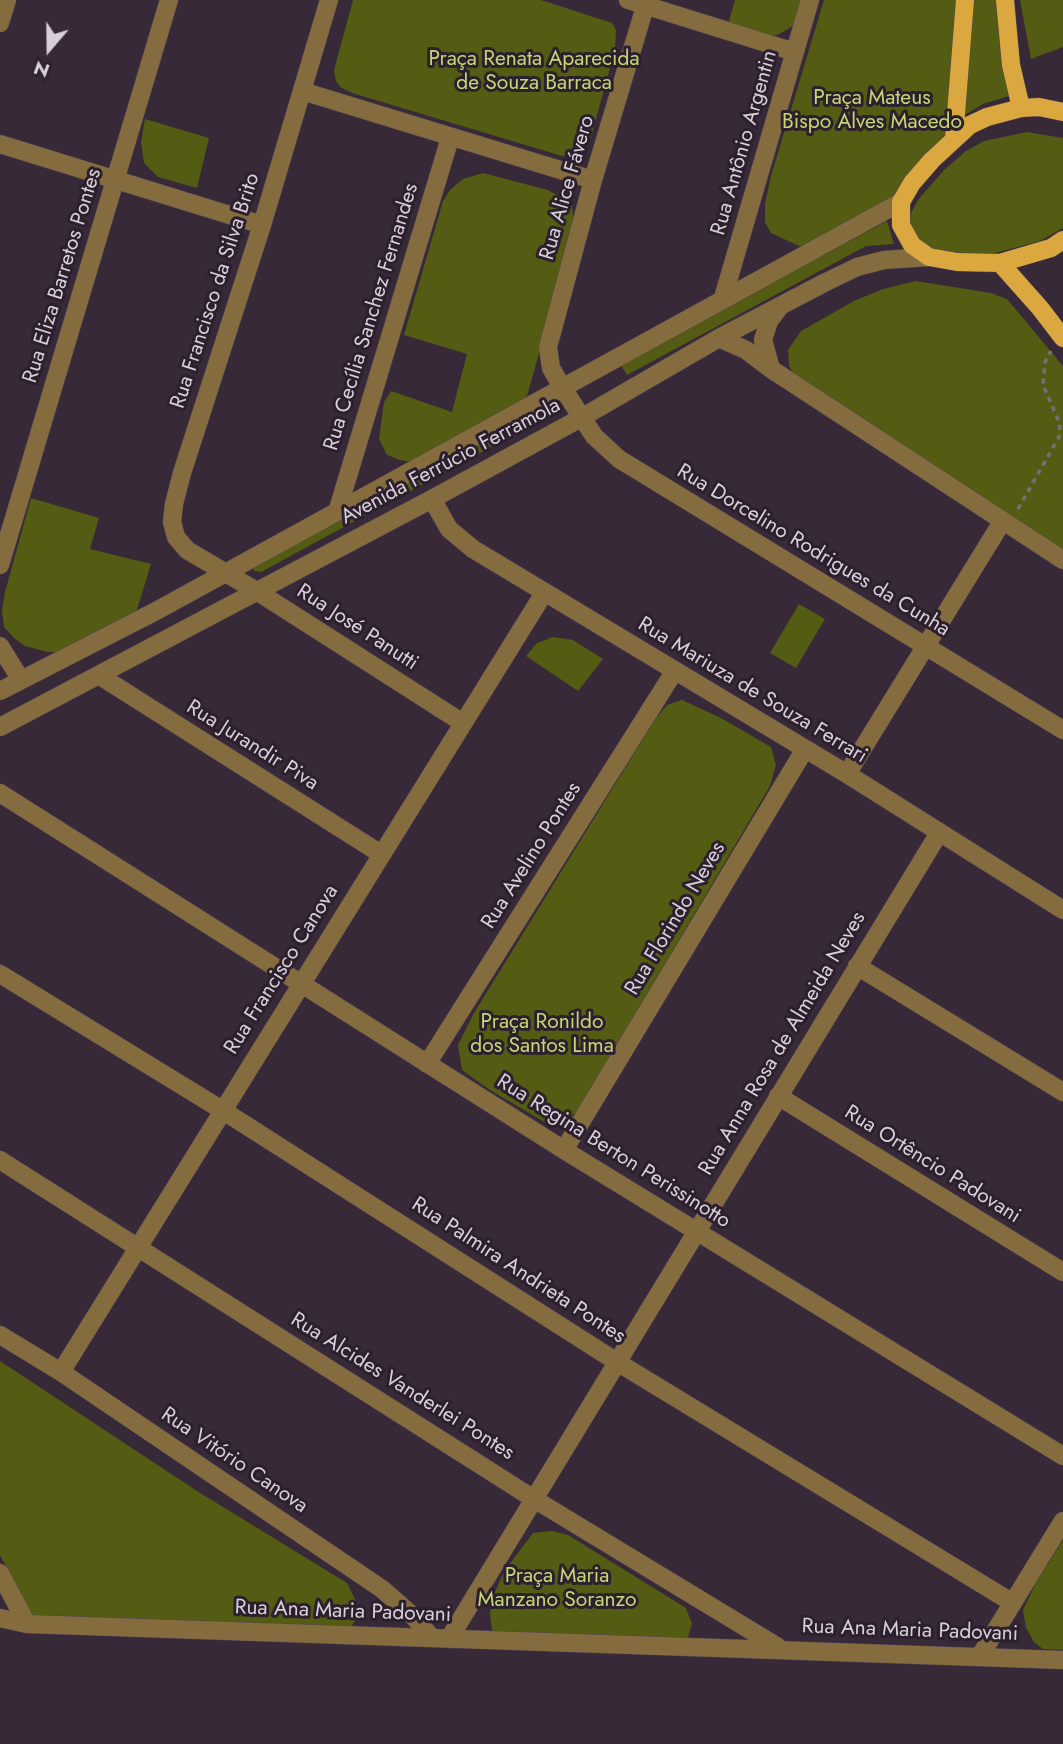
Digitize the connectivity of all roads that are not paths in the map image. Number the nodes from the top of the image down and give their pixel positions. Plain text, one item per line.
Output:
1 (6, 0) edge
2 (169, 0) edge
3 (329, 0) edge
4 (810, 0) edge
5 (965, 0) edge
6 (1005, 0) edge
7 (640, 2) edge
8 (0, 23) edge
9 (795, 52) junction
10 (302, 91) junction
11 (1021, 108) junction
12 (1063, 112) edge
13 (450, 138) junction
14 (954, 139) junction
15 (0, 144) edge
16 (116, 178) junction
17 (593, 180) junction
18 (901, 202) junction
19 (262, 225) junction
20 (1063, 240) edge
21 (929, 257) junction
22 (1000, 263) junction
23 (723, 298) junction
24 (778, 309) junction
25 (1061, 336) edge
26 (719, 338) junction
27 (771, 369) junction
28 (562, 387) junction
29 (581, 418) junction
30 (432, 499) junction
31 (338, 509) junction
32 (1006, 524) junction
33 (1063, 560) edge
34 (0, 565) edge
35 (225, 573) junction
36 (258, 592) junction
37 (544, 593) junction
38 (0, 646) edge
39 (926, 646) junction
40 (674, 672) junction
41 (100, 676) junction
42 (21, 680) junction
43 (0, 691) edge
44 (463, 723) junction
45 (0, 727) edge
46 (1063, 730) edge
47 (805, 748) junction
48 (847, 774) junction
49 (0, 793) edge
50 (939, 833) junction
51 (381, 854) junction
52 (1063, 910) edge
53 (857, 966) junction
54 (0, 974) edge
55 (300, 984) junction
56 (427, 1064) junction
57 (1063, 1092) edge
58 (778, 1096) junction
59 (222, 1110) junction
60 (564, 1150) junction
61 (0, 1160) edge
62 (696, 1231) junction
63 (138, 1247) junction
64 (1063, 1272) edge
65 (0, 1335) edge
66 (617, 1362) junction
67 (61, 1371) junction
68 (1063, 1456) edge
69 (534, 1499) junction
70 (1063, 1521) edge
71 (0, 1573) edge
72 (1013, 1603) junction
73 (0, 1618) edge
74 (27, 1624) junction
75 (440, 1638) junction
76 (781, 1649) junction
77 (980, 1656) junction
78 (1063, 1660) edge

1 - 8 street
2 - 16 street, Rua Eliza Barretos Pontes
3 - 10 street, Rua Francisco da Silva Brito
4 - 9 street, Rua Antônio Argentin
5 - 14 main road
6 - 11 main road
7 - 9 street
7 - 17 street, Rua Alice Fávero
9 - 23 street, Rua Antônio Argentin
10 - 13 street
10 - 19 street, Rua Francisco da Silva Brito
11 - 12 main road
11 - 14 main road
13 - 17 street
13 - 31 street, Rua Cecília Sanchez Fernandes
14 - 18 main road
15 - 16 street
16 - 19 street
16 - 34 street, Rua Eliza Barretos Pontes
17 - 28 street, Rua Alice Fávero
18 - 21 main road
18 - 23 street, Avenida Ferrúcio Ferramola
19 - 35 street, Rua Francisco da Silva Brito
20 - 22 main road
21 - 22 main road
21 - 24 street, Avenida Ferrúcio Ferramola
22 - 25 main road
23 - 28 street, Avenida Ferrúcio Ferramola
24 - 26 street, Avenida Ferrúcio Ferramola
24 - 27 street
26 - 27 street
26 - 29 street, Avenida Ferrúcio Ferramola
27 - 32 street
28 - 29 street, Rua Dorcelino Rodrigues da Cunha
28 - 31 street, Avenida Ferrúcio Ferramola
29 - 30 street, Avenida Ferrúcio Ferramola
29 - 39 street, Rua Dorcelino Rodrigues da Cunha
30 - 36 street, Avenida Ferrúcio Ferramola
30 - 37 street, Rua Mariuza de Souza Ferrari
31 - 35 street, Avenida Ferrúcio Ferramola
32 - 33 street
32 - 39 street
35 - 36 street, Rua José Panutti
35 - 42 street, Avenida Ferrúcio Ferramola
36 - 41 street, Avenida Ferrúcio Ferramola
36 - 44 street, Rua José Panutti
37 - 40 street, Rua Mariuza de Souza Ferrari
37 - 44 street, Rua Francisco Canova
38 - 42 street
39 - 46 street, Rua Dorcelino Rodrigues da Cunha
39 - 48 street
40 - 47 street, Rua Mariuza de Souza Ferrari
40 - 56 street, Rua Avelino Pontes
41 - 45 street, Avenida Ferrúcio Ferramola
41 - 51 street, Rua Jurandir Piva
42 - 43 street, Avenida Ferrúcio Ferramola
44 - 51 street, Rua Francisco Canova
47 - 48 street, Rua Mariuza de Souza Ferrari
47 - 60 street, Rua Florindo Neves
48 - 50 street, Rua Mariuza de Souza Ferrari
49 - 55 street, Rua Regina Berton Perissinotto
50 - 52 street, Rua Mariuza de Souza Ferrari
50 - 53 street, Rua Anna Rosa de Almeida Neves
51 - 55 street, Rua Francisco Canova
53 - 57 street
53 - 58 street, Rua Anna Rosa de Almeida Neves
54 - 59 street, Rua Palmira Andrieta Pontes
55 - 56 street, Rua Regina Berton Perissinotto
55 - 59 street, Rua Francisco Canova
56 - 60 street, Rua Regina Berton Perissinotto
58 - 62 street, Rua Anna Rosa de Almeida Neves
58 - 64 street, Rua Ortêncio Padovani
59 - 63 street, Rua Francisco Canova
59 - 66 street, Rua Palmira Andrieta Pontes
60 - 62 street, Rua Regina Berton Perissinotto
61 - 63 street, Rua Alcides Vanderlei Pontes
62 - 66 street, Rua Anna Rosa de Almeida Neves
62 - 68 street, Rua Regina Berton Perissinotto
63 - 67 street, Rua Francisco Canova
63 - 69 street, Rua Alcides Vanderlei Pontes
65 - 67 street, Rua Vitório Canova
66 - 69 street, Rua Anna Rosa de Almeida Neves
66 - 72 street, Rua Palmira Andrieta Pontes
67 - 75 street, Rua Vitório Canova
69 - 75 street, Rua Anna Rosa de Almeida Neves
69 - 76 street, Rua Alcides Vanderlei Pontes
70 - 72 street
71 - 74 street
72 - 77 street
73 - 74 street, Rua Ana Maria Padovani
74 - 75 street, Rua Ana Maria Padovani
75 - 76 street, Rua Ana Maria Padovani
76 - 77 street, Rua Ana Maria Padovani
77 - 78 street, Rua Ana Maria Padovani

